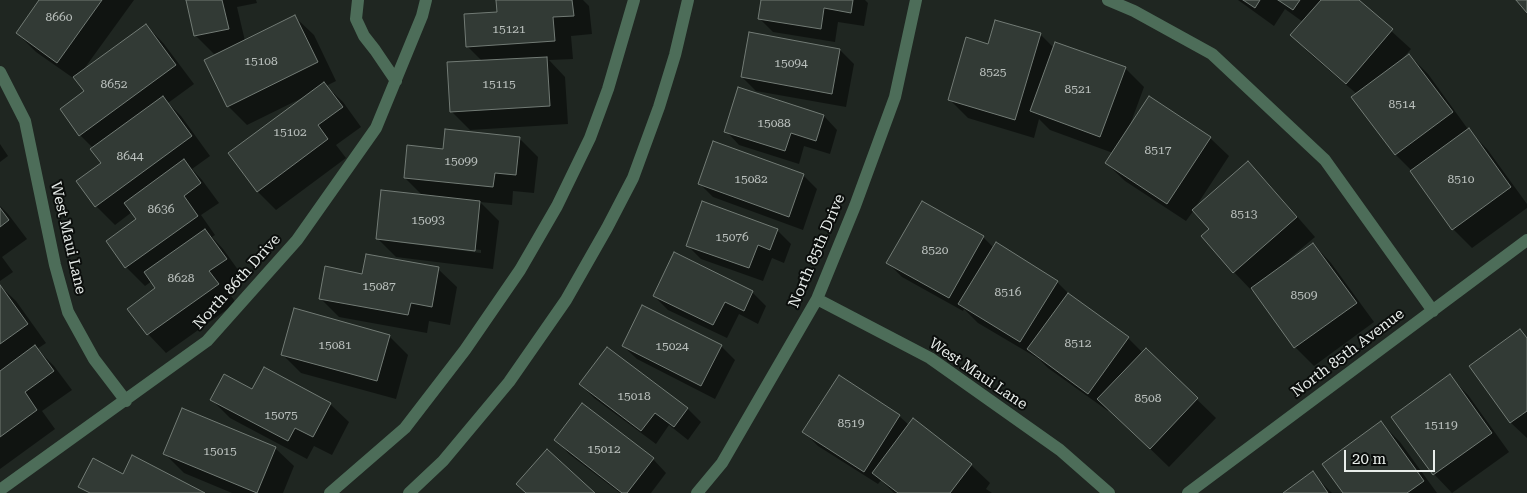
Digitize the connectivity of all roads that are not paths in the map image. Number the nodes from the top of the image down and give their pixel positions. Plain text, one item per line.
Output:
1 (358, 0) edge
2 (426, 0) edge
3 (634, 0) edge
4 (688, 0) edge
5 (916, 0) edge
6 (1108, 0) edge
7 (0, 72) edge
8 (396, 81) junction
9 (1527, 240) edge
10 (817, 300) junction
11 (1433, 310) junction
12 (126, 400) junction
13 (0, 490) edge
14 (330, 493) edge
15 (409, 493) edge
16 (697, 493) edge
17 (1109, 493) edge
18 (1188, 493) edge

1 - 8 street
2 - 8 street, North 86th Drive
3 - 14 street
4 - 15 street
5 - 10 street, North 85th Drive
6 - 11 street
7 - 12 street, West Maui Lane
8 - 12 street, North 86th Drive
9 - 11 street, North 85th Avenue
10 - 16 street, North 85th Drive
10 - 17 street, West Maui Lane
11 - 18 street, North 85th Avenue
12 - 13 street, North 86th Drive

